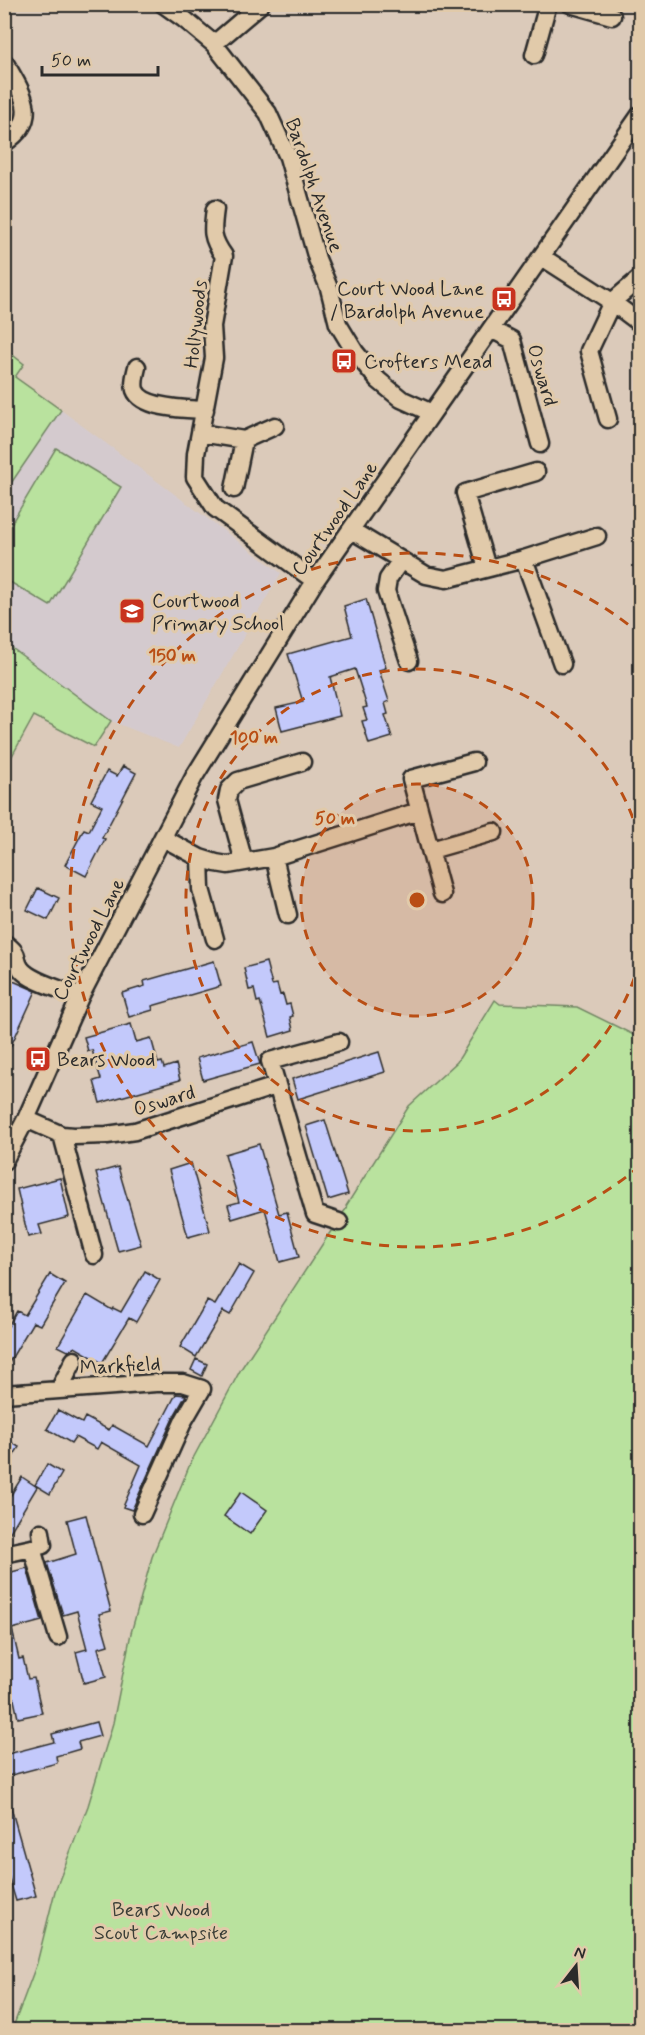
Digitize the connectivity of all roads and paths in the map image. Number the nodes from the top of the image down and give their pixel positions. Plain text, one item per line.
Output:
1 (163, 4) edge
2 (261, 4) edge
3 (548, 4) edge
4 (570, 4) edge
5 (612, 16) dead end
6 (214, 44) junction
7 (534, 55) dead end
8 (5, 63) edge
9 (640, 115) edge
10 (4, 143) edge
11 (215, 209) dead end
12 (542, 256) junction
13 (640, 278) edge
14 (612, 302) junction
15 (640, 323) edge
16 (491, 329) junction
17 (137, 367) dead end
18 (205, 410) junction
19 (432, 413) junction
20 (608, 419) dead end
21 (275, 426) dead end
22 (201, 433) junction
23 (244, 440) junction
24 (540, 444) dead end
25 (536, 472) dead end
26 (234, 489) dead end
27 (351, 530) junction
28 (597, 536) dead end
29 (524, 559) junction
30 (401, 560) junction
31 (487, 568) junction
32 (315, 580) junction
33 (409, 661) dead end
34 (562, 664) dead end
35 (302, 762) dead end
36 (474, 762) dead end
37 (419, 811) junction
38 (494, 832) dead end
39 (163, 838) junction
40 (431, 850) junction
41 (274, 857) junction
42 (200, 858) junction
43 (244, 862) junction
44 (442, 894) dead end
45 (288, 915) dead end
46 (215, 939) dead end
47 (4, 943) edge
48 (80, 997) junction
49 (339, 1042) dead end
50 (276, 1086) junction
51 (26, 1119) junction
52 (62, 1135) junction
53 (4, 1161) edge
54 (339, 1222) dead end
55 (94, 1255) dead end
56 (74, 1360) dead end
57 (59, 1390) junction
58 (4, 1394) edge
59 (142, 1514) dead end
60 (41, 1532) dead end
61 (32, 1548) junction
62 (4, 1554) edge
63 (58, 1637) dead end

1 - 6 street, Bardolph Avenue
2 - 6 street
3 - 7 street
4 - 5 street
6 - 19 street, Bardolph Avenue
8 - 10 street
9 - 12 street, Courtwood Lane
11 - 18 street, Hollywoods
12 - 14 street
12 - 16 street, Courtwood Lane
13 - 14 street
14 - 15 street
14 - 20 street
16 - 19 street, Courtwood Lane
16 - 24 street, Osward
17 - 18 street
18 - 22 street, Hollywoods
19 - 27 street, Courtwood Lane
21 - 23 street
22 - 23 street
22 - 32 street, Hollywoods
23 - 26 street
25 - 31 street
27 - 30 street
27 - 32 street, Courtwood Lane
28 - 29 street
29 - 31 street
29 - 34 street
30 - 31 street
30 - 33 street
32 - 39 street, Courtwood Lane
35 - 43 street
36 - 37 street
37 - 40 street
37 - 41 street
38 - 40 street
39 - 42 street
39 - 48 street, Courtwood Lane
40 - 44 street
41 - 43 street
41 - 45 street
42 - 43 street
42 - 46 street
47 - 48 street
48 - 51 street, Courtwood Lane
49 - 50 street
50 - 52 street, Osward
50 - 54 street
51 - 52 street, Osward
51 - 53 street, Courtwood Lane
52 - 55 street
56 - 57 street, Markfield
57 - 58 street, Markfield
57 - 59 street, Markfield
60 - 61 street
61 - 62 street
61 - 63 street

